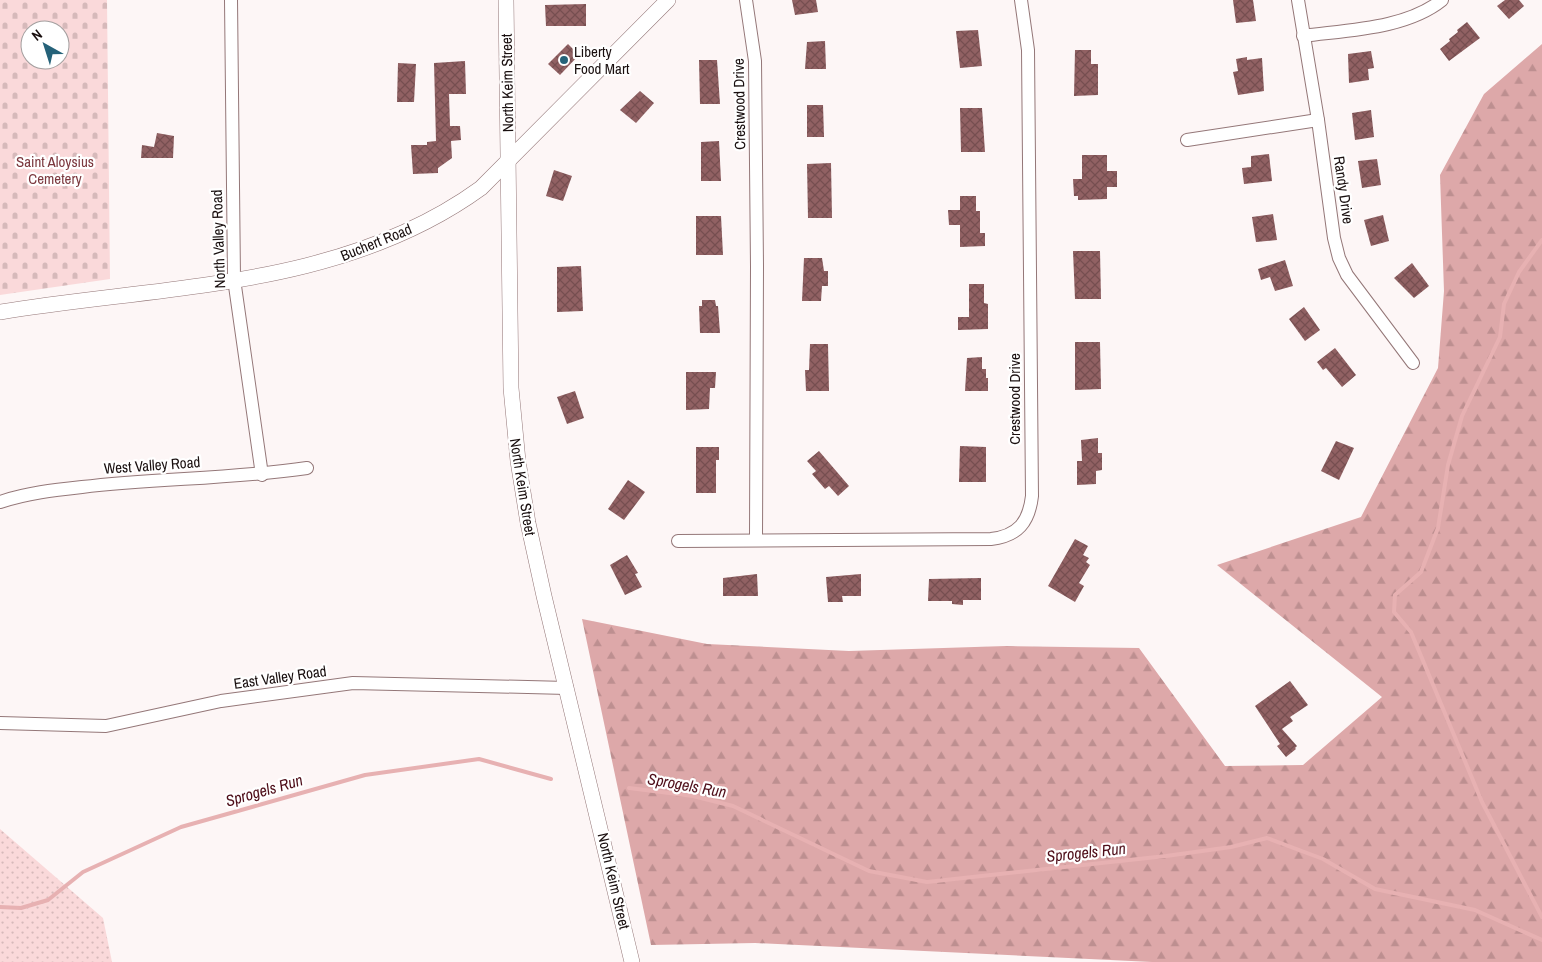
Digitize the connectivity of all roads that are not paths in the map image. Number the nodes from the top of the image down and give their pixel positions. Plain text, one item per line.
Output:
1 (231, 0) edge
2 (506, 0) edge
3 (668, 0) edge
4 (746, 0) edge
5 (1021, 0) edge
6 (1298, 0) edge
7 (1442, 0) edge
8 (1303, 36) junction
9 (1318, 120) junction
10 (1187, 140) dead end
11 (508, 162) junction
12 (234, 279) junction
13 (0, 312) edge
14 (1413, 363) dead end
15 (307, 468) dead end
16 (262, 475) junction
17 (0, 502) edge
18 (756, 539) junction
19 (678, 541) dead end
20 (567, 688) junction
21 (0, 723) edge
22 (632, 962) edge

1 - 12 street, North Valley Road
2 - 11 street, North Keim Street
3 - 11 street, Buchert Road
4 - 18 street, Crestwood Drive
5 - 18 street, Crestwood Drive
6 - 8 street, Randy Drive
7 - 8 street
8 - 9 street, Randy Drive
9 - 10 street
9 - 14 street, Randy Drive
11 - 12 street, Buchert Road
11 - 20 street, North Keim Street
12 - 13 street, Buchert Road
12 - 16 street, North Valley Road
15 - 16 street, West Valley Road
16 - 17 street, West Valley Road
18 - 19 street, Crestwood Drive
20 - 21 street, East Valley Road
20 - 22 street, North Keim Street

